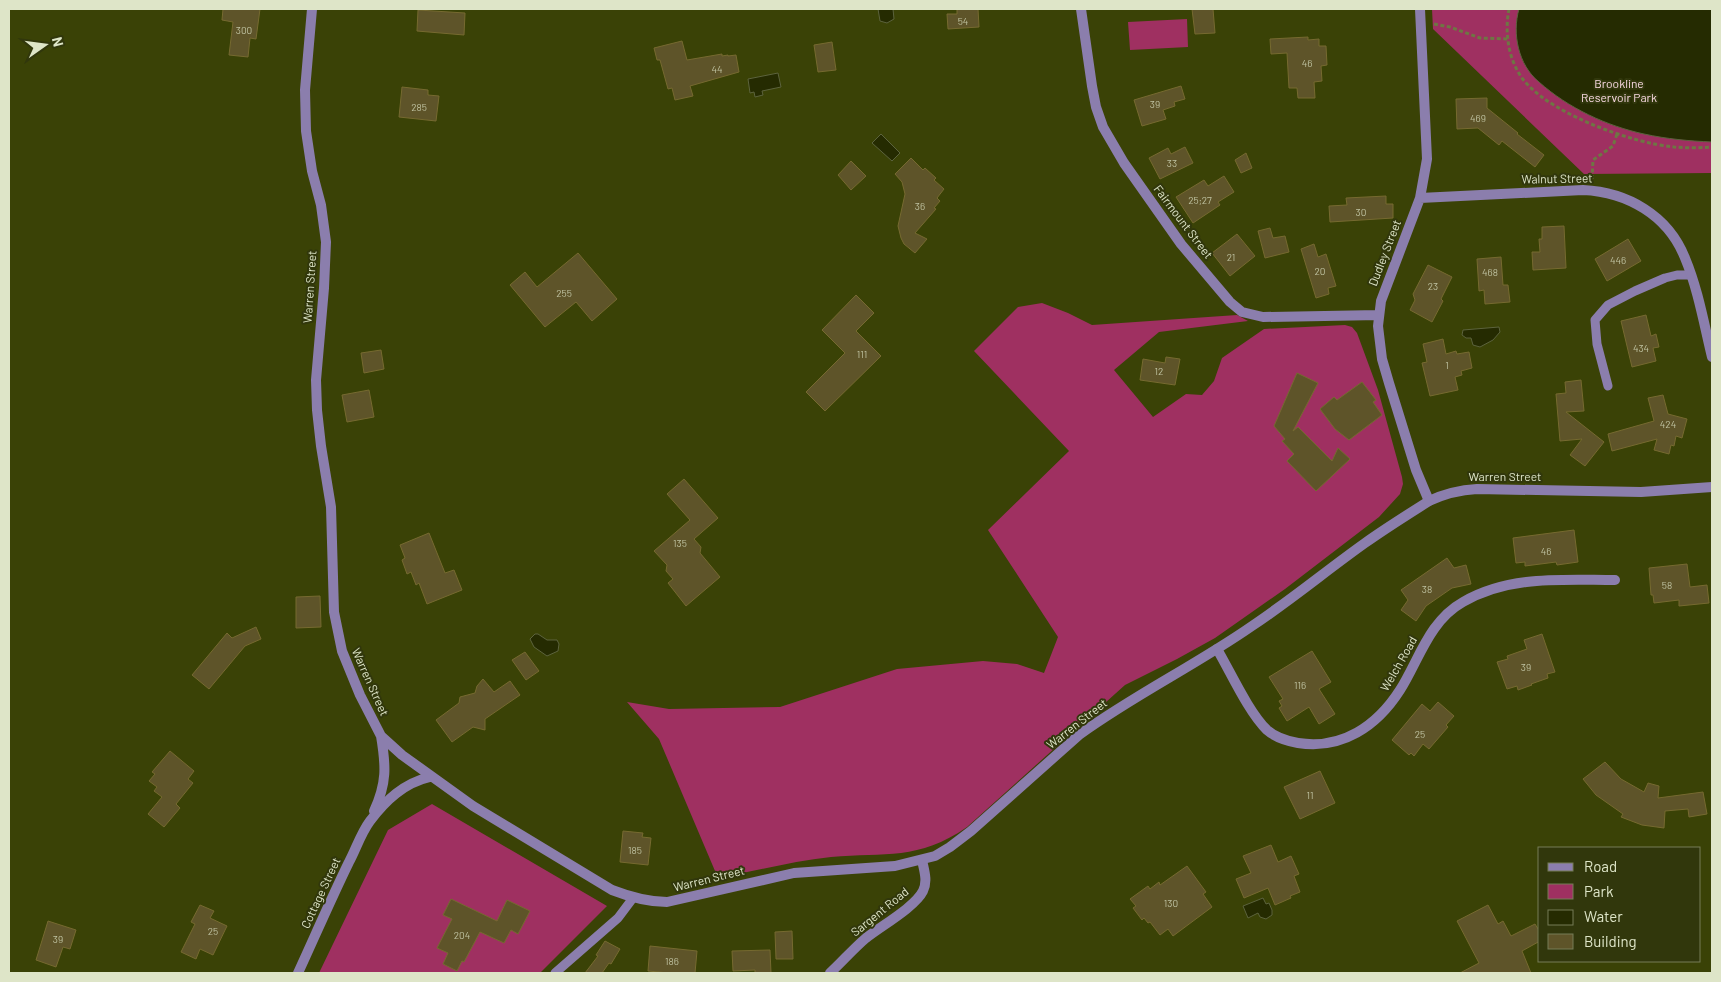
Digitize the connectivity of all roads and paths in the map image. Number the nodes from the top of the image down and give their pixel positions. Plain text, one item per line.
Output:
1 (312, 9) edge
2 (1081, 9) edge
3 (1420, 9) edge
4 (1509, 9) edge
5 (1430, 23) dead end
6 (1508, 39) junction
7 (1617, 134) junction
8 (1712, 148) edge
9 (1592, 179) dead end
10 (1420, 198) junction
11 (1691, 275) junction
12 (1378, 315) junction
13 (1712, 357) edge
14 (1608, 386) dead end
15 (1712, 487) edge
16 (1429, 501) junction
17 (1615, 580) dead end
18 (1217, 649) junction
19 (381, 736) junction
20 (430, 777) junction
21 (368, 823) junction
22 (922, 860) junction
23 (633, 898) junction
24 (298, 973) edge
25 (555, 973) edge
26 (830, 973) edge

1 - 19 street, Warren Street
2 - 12 street, Fairmount Street
3 - 10 street, Dudley Street
4 - 6 path
5 - 6 path
6 - 7 path
7 - 8 path
7 - 9 path
10 - 11 street, Walnut Street
10 - 12 street, Dudley Street
11 - 13 street, Walnut Street
11 - 14 lane
12 - 16 street, Dudley Street
15 - 16 street, Warren Street
16 - 18 street, Warren Street
17 - 18 street, Welch Road
18 - 22 street, Warren Street
19 - 20 street, Warren Street
19 - 21 street, Cottage Street
20 - 21 street, Cottage Street
20 - 23 street, Warren Street
21 - 24 street, Cottage Street
22 - 23 street, Warren Street
22 - 26 street, Sargent Road
23 - 25 lane

